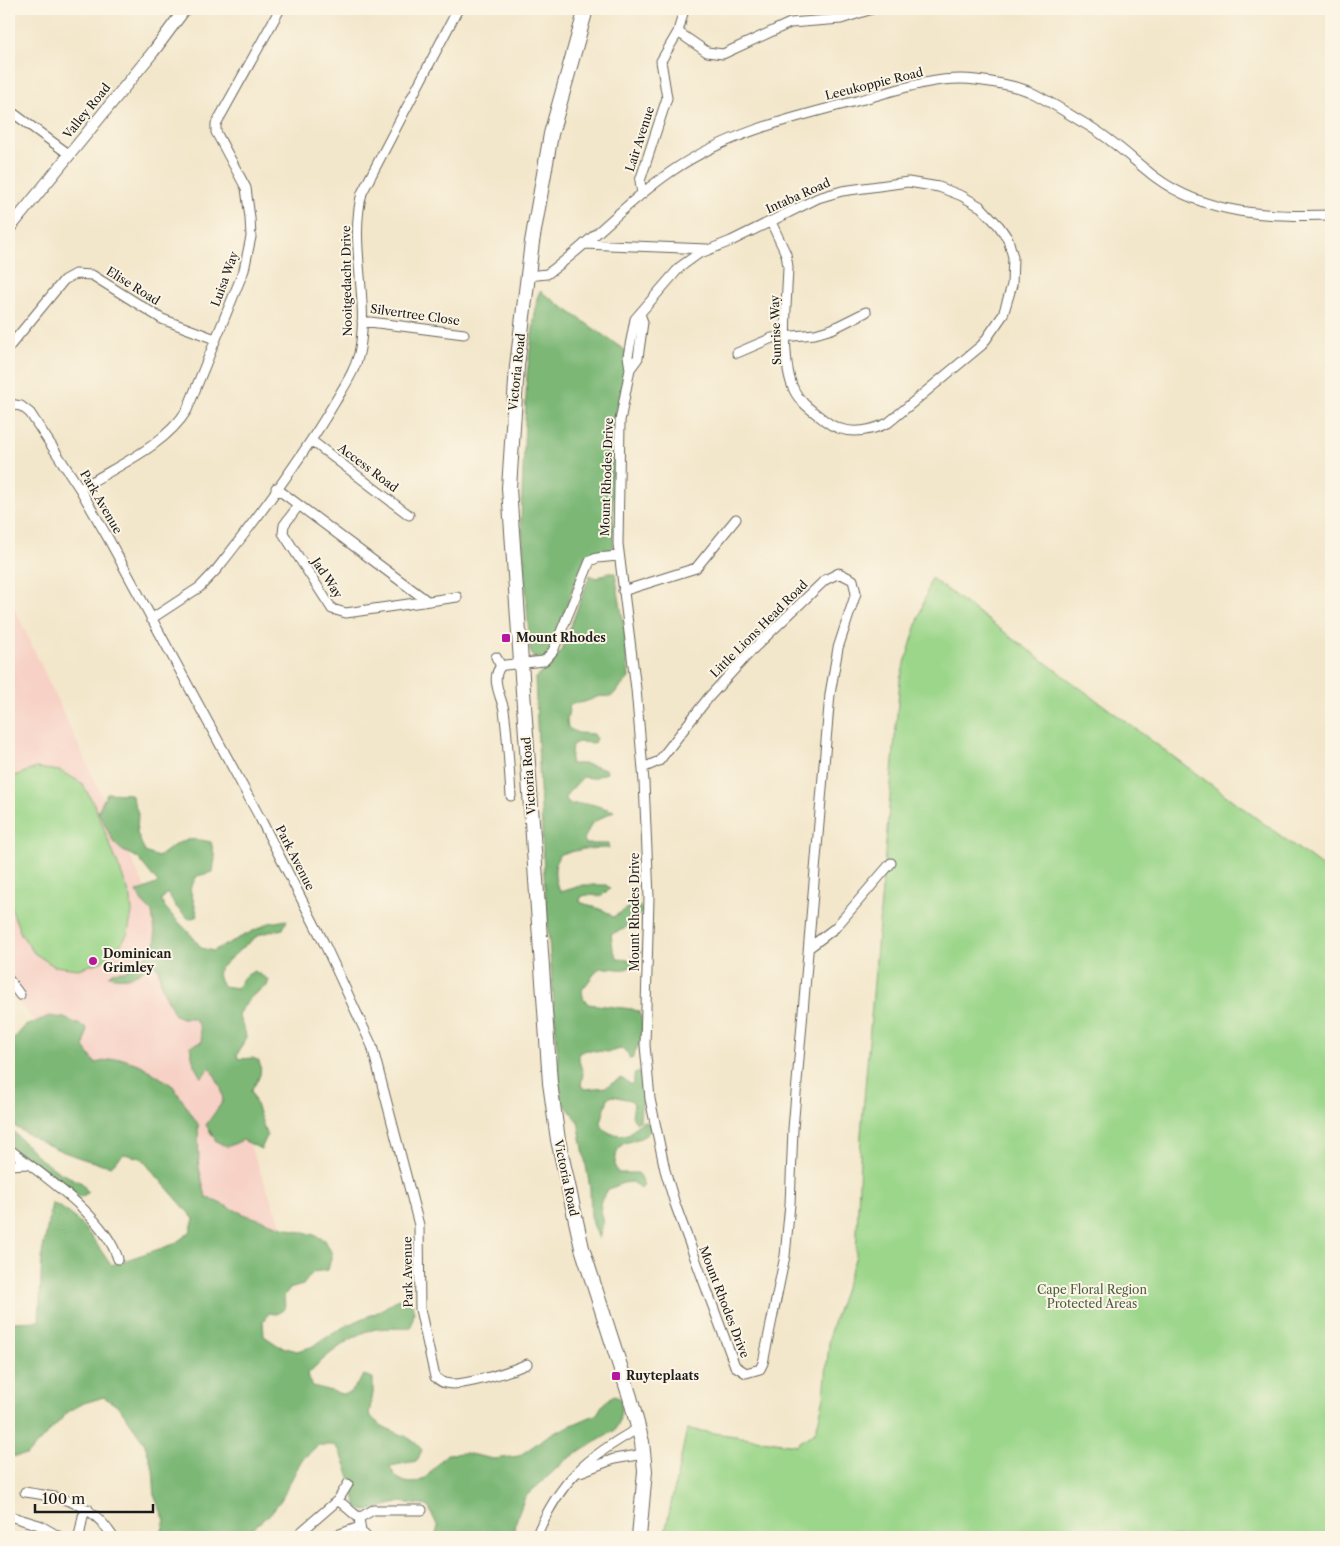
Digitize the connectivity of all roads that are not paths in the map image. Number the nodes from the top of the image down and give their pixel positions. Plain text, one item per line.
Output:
1 (186, 9) edge
2 (280, 9) edge
3 (458, 9) edge
4 (586, 9) edge
5 (684, 9) edge
6 (872, 9) edge
7 (678, 32) junction
8 (9, 110) edge
9 (70, 155) junction
10 (642, 194) junction
11 (1331, 215) edge
12 (771, 222) junction
13 (9, 229) edge
14 (584, 244) junction
15 (707, 249) junction
16 (527, 276) junction
17 (866, 312) dead end
18 (362, 321) junction
19 (464, 334) dead end
20 (787, 336) junction
21 (215, 339) junction
22 (9, 347) edge
23 (738, 353) dead end
24 (630, 369) joint
25 (934, 384) joint
26 (9, 404) edge
27 (312, 441) junction
28 (276, 488) junction
29 (80, 489) junction
30 (299, 505) junction
31 (409, 515) dead end
32 (736, 519) dead end
33 (618, 556) junction
34 (857, 587) joint
35 (623, 591) junction
36 (457, 596) dead end
37 (426, 600) junction
38 (151, 619) junction
39 (496, 657) dead end
40 (521, 663) junction
41 (501, 666) junction
42 (643, 768) junction
43 (510, 796) dead end
44 (891, 863) dead end
45 (810, 947) junction
46 (9, 980) edge
47 (20, 995) dead end
48 (9, 1149) edge
49 (28, 1164) junction
50 (9, 1165) edge
51 (118, 1259) dead end
52 (527, 1364) dead end
53 (639, 1428) junction
54 (644, 1454) junction
55 (572, 1476) junction
56 (348, 1484) dead end
57 (25, 1492) dead end
58 (338, 1500) junction
59 (88, 1509) junction
60 (422, 1510) dead end
61 (9, 1516) edge
62 (359, 1523) junction
63 (300, 1533) dead end
64 (60, 1537) edge
65 (79, 1537) edge
66 (112, 1537) edge
67 (331, 1537) edge
68 (366, 1537) edge
69 (536, 1537) edge
70 (639, 1537) edge

1 - 9 street, Valley Road
2 - 21 street, Luisa Way
3 - 18 street, Nooitgedacht Drive
4 - 16 main road, Victoria Road
5 - 7 street, Lair Avenue
6 - 7 street
7 - 10 street, Lair Avenue
8 - 9 street
9 - 13 street, Valley Road
10 - 11 street, Leeukoppie Road
10 - 14 street, Leeukoppie Road
12 - 15 street, Intaba Road
12 - 20 street, Sunrise Way
12 - 25 street, Intaba Road
14 - 15 street, Intaba Road
14 - 16 street, Leeukoppie Road
15 - 24 street, Intaba Road
16 - 40 main road, Victoria Road
17 - 20 street
18 - 19 street, Silvertree Close
18 - 27 street, Nooitgedacht Drive
20 - 23 street
20 - 25 street, Sunrise Way
21 - 22 street, Elise Road
21 - 29 street, Luisa Way
24 - 33 street, Mount Rhodes Drive
26 - 29 street, Park Avenue
27 - 28 street, Nooitgedacht Drive
27 - 31 street, Access Road
28 - 30 street
28 - 38 street, Nooitgedacht Drive
29 - 38 street, Park Avenue
30 - 37 street
30 - 37 street, Jad Way
32 - 35 street
33 - 35 street, Mount Rhodes Drive
33 - 40 street
34 - 42 street, Little Lions Head Road
34 - 45 street, Mount Rhodes Drive
35 - 42 street, Mount Rhodes Drive
36 - 37 street, Jad Way
38 - 52 street, Park Avenue
39 - 41 street
40 - 41 street
40 - 53 main road, Victoria Road
41 - 43 street
42 - 45 street, Mount Rhodes Drive
44 - 45 street
46 - 47 street
48 - 49 street
49 - 50 street
49 - 51 street
53 - 54 main road, Victoria Road
53 - 55 street
54 - 55 street
54 - 70 main road, Victoria Road
55 - 69 street
56 - 58 street
57 - 59 street
58 - 62 street
58 - 63 street
59 - 65 street
59 - 66 street
60 - 62 street
61 - 64 street
62 - 67 street
62 - 68 street

